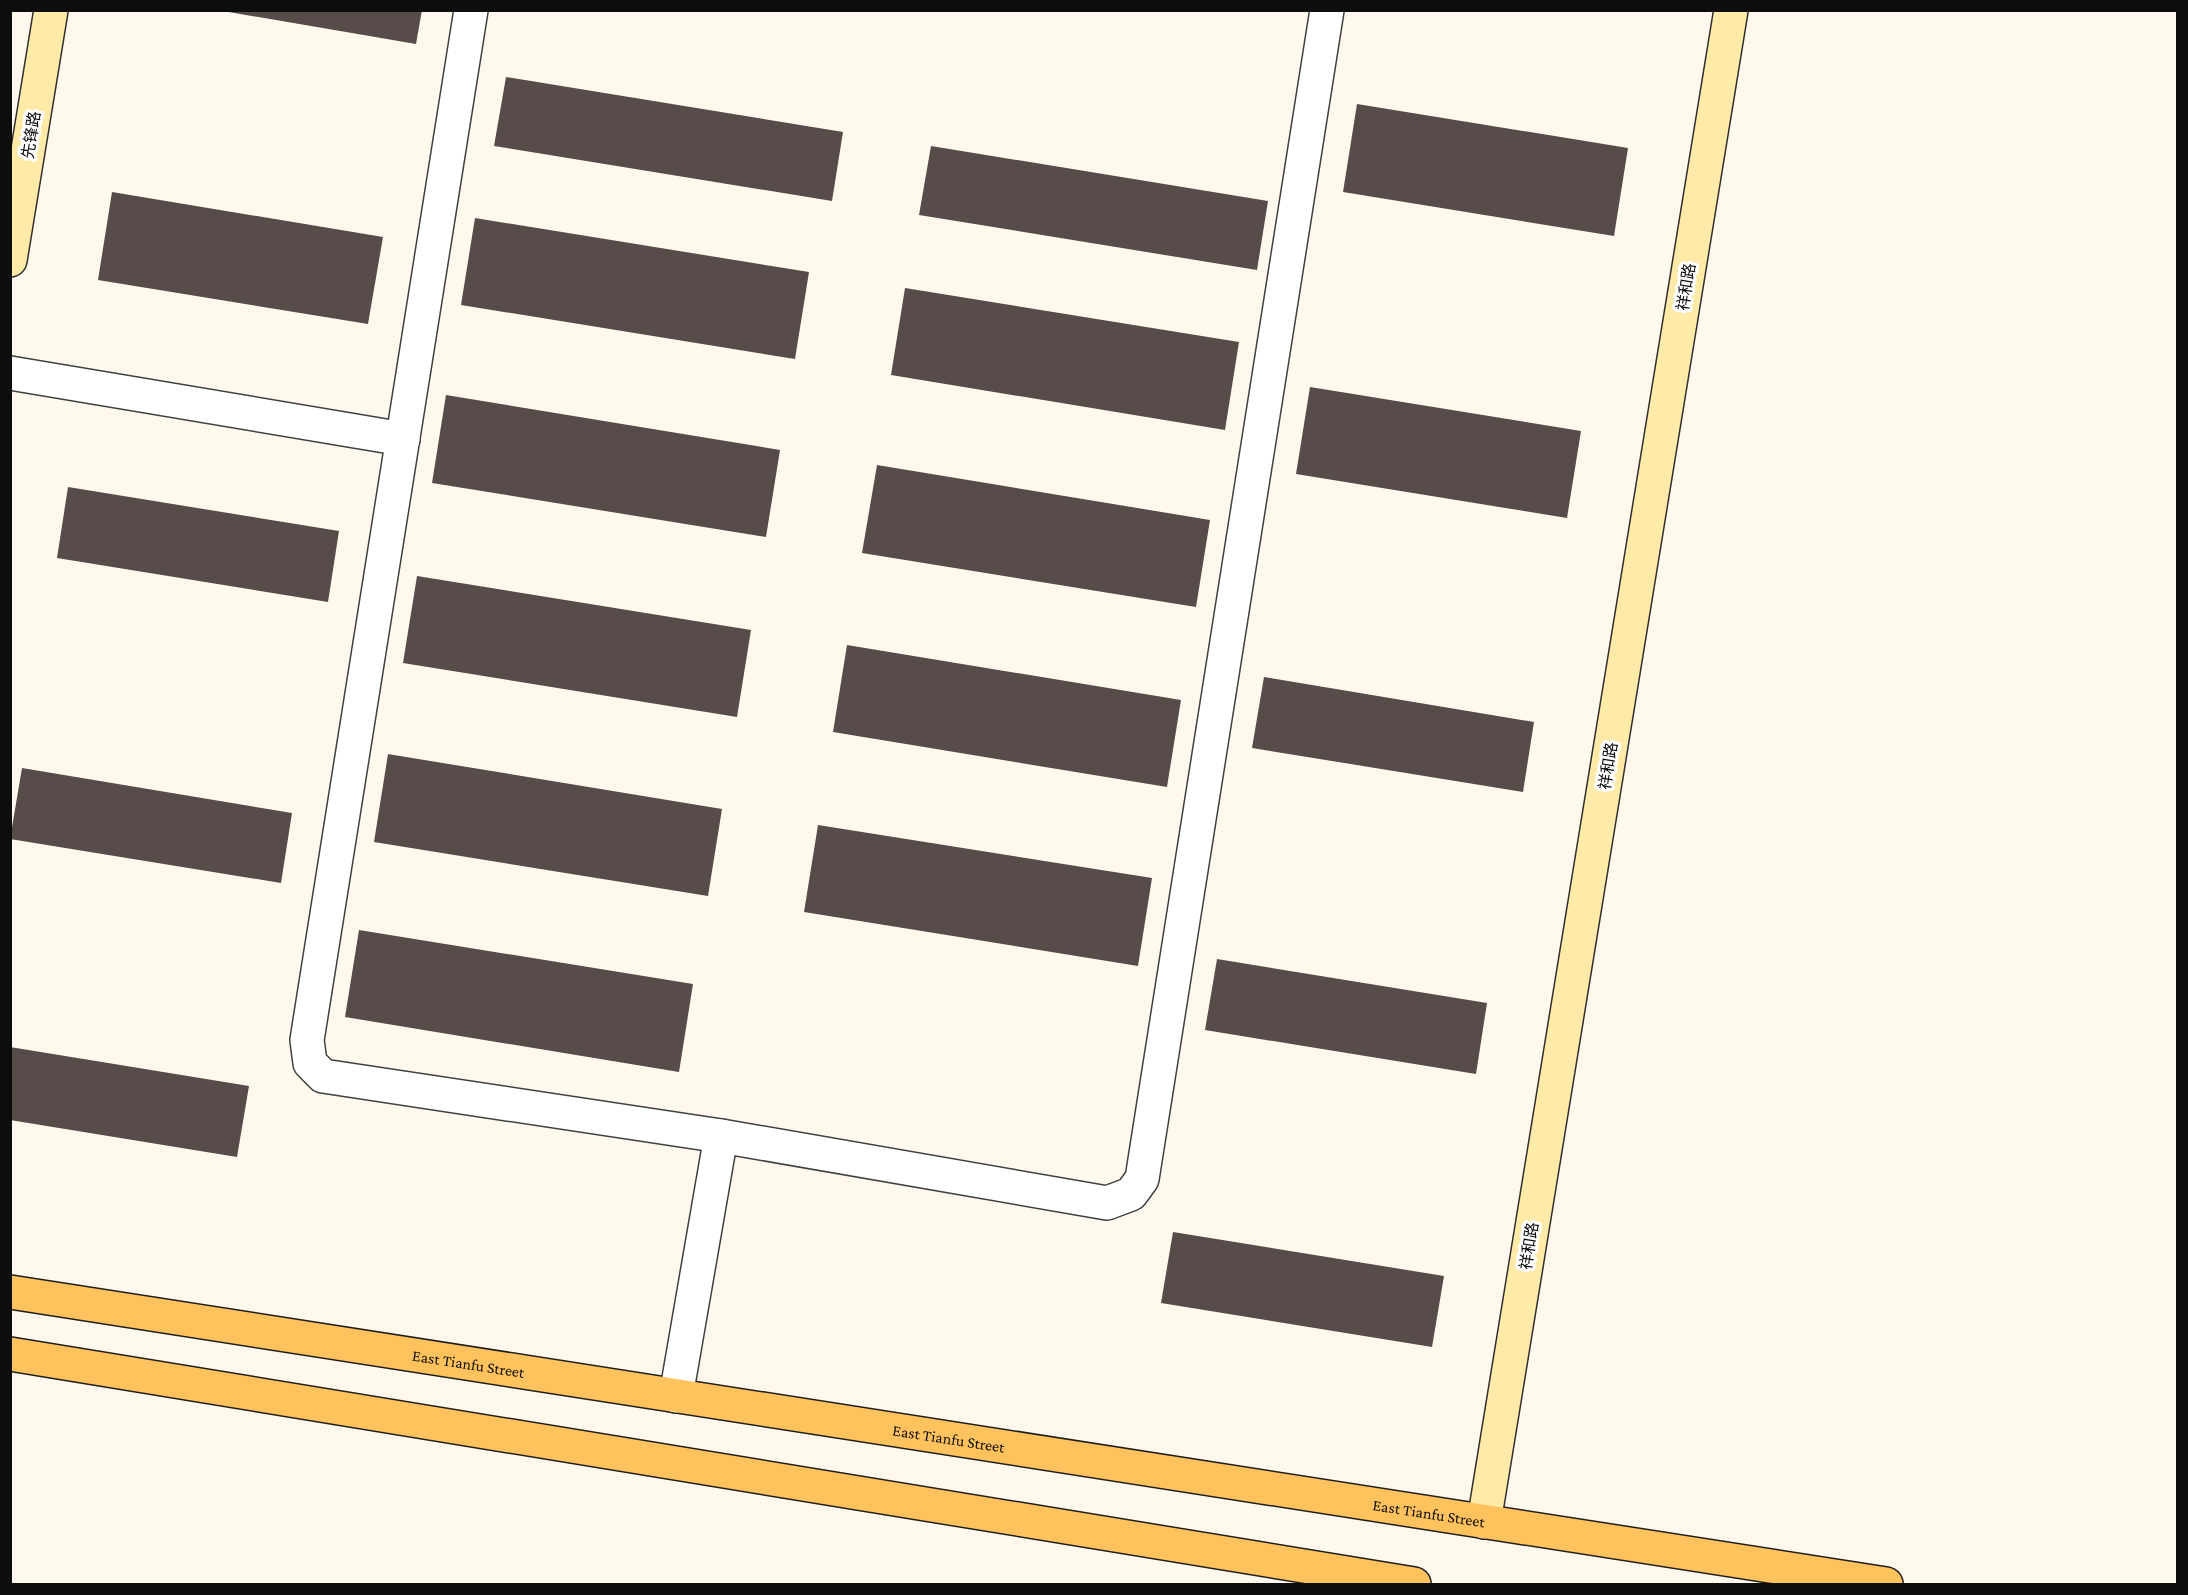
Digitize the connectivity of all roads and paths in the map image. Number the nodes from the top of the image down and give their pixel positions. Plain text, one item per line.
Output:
1 (51, 10) edge
2 (471, 10) edge
3 (1327, 10) edge
4 (1731, 10) edge
5 (10, 260) edge
6 (10, 373) edge
7 (403, 439) junction
8 (721, 1136) junction
9 (10, 1292) edge
10 (10, 1354) edge
11 (676, 1396) junction
12 (1484, 1522) junction
13 (1404, 1584) edge
14 (1886, 1584) edge

1 - 5 street, 先锋路
2 - 7 street
3 - 8 street
4 - 12 street, 祥和路
6 - 7 street
7 - 8 street
8 - 11 street
9 - 11 main road, East Tianfu Street
10 - 13 main road
11 - 12 main road, East Tianfu Street
12 - 14 main road, East Tianfu Street

